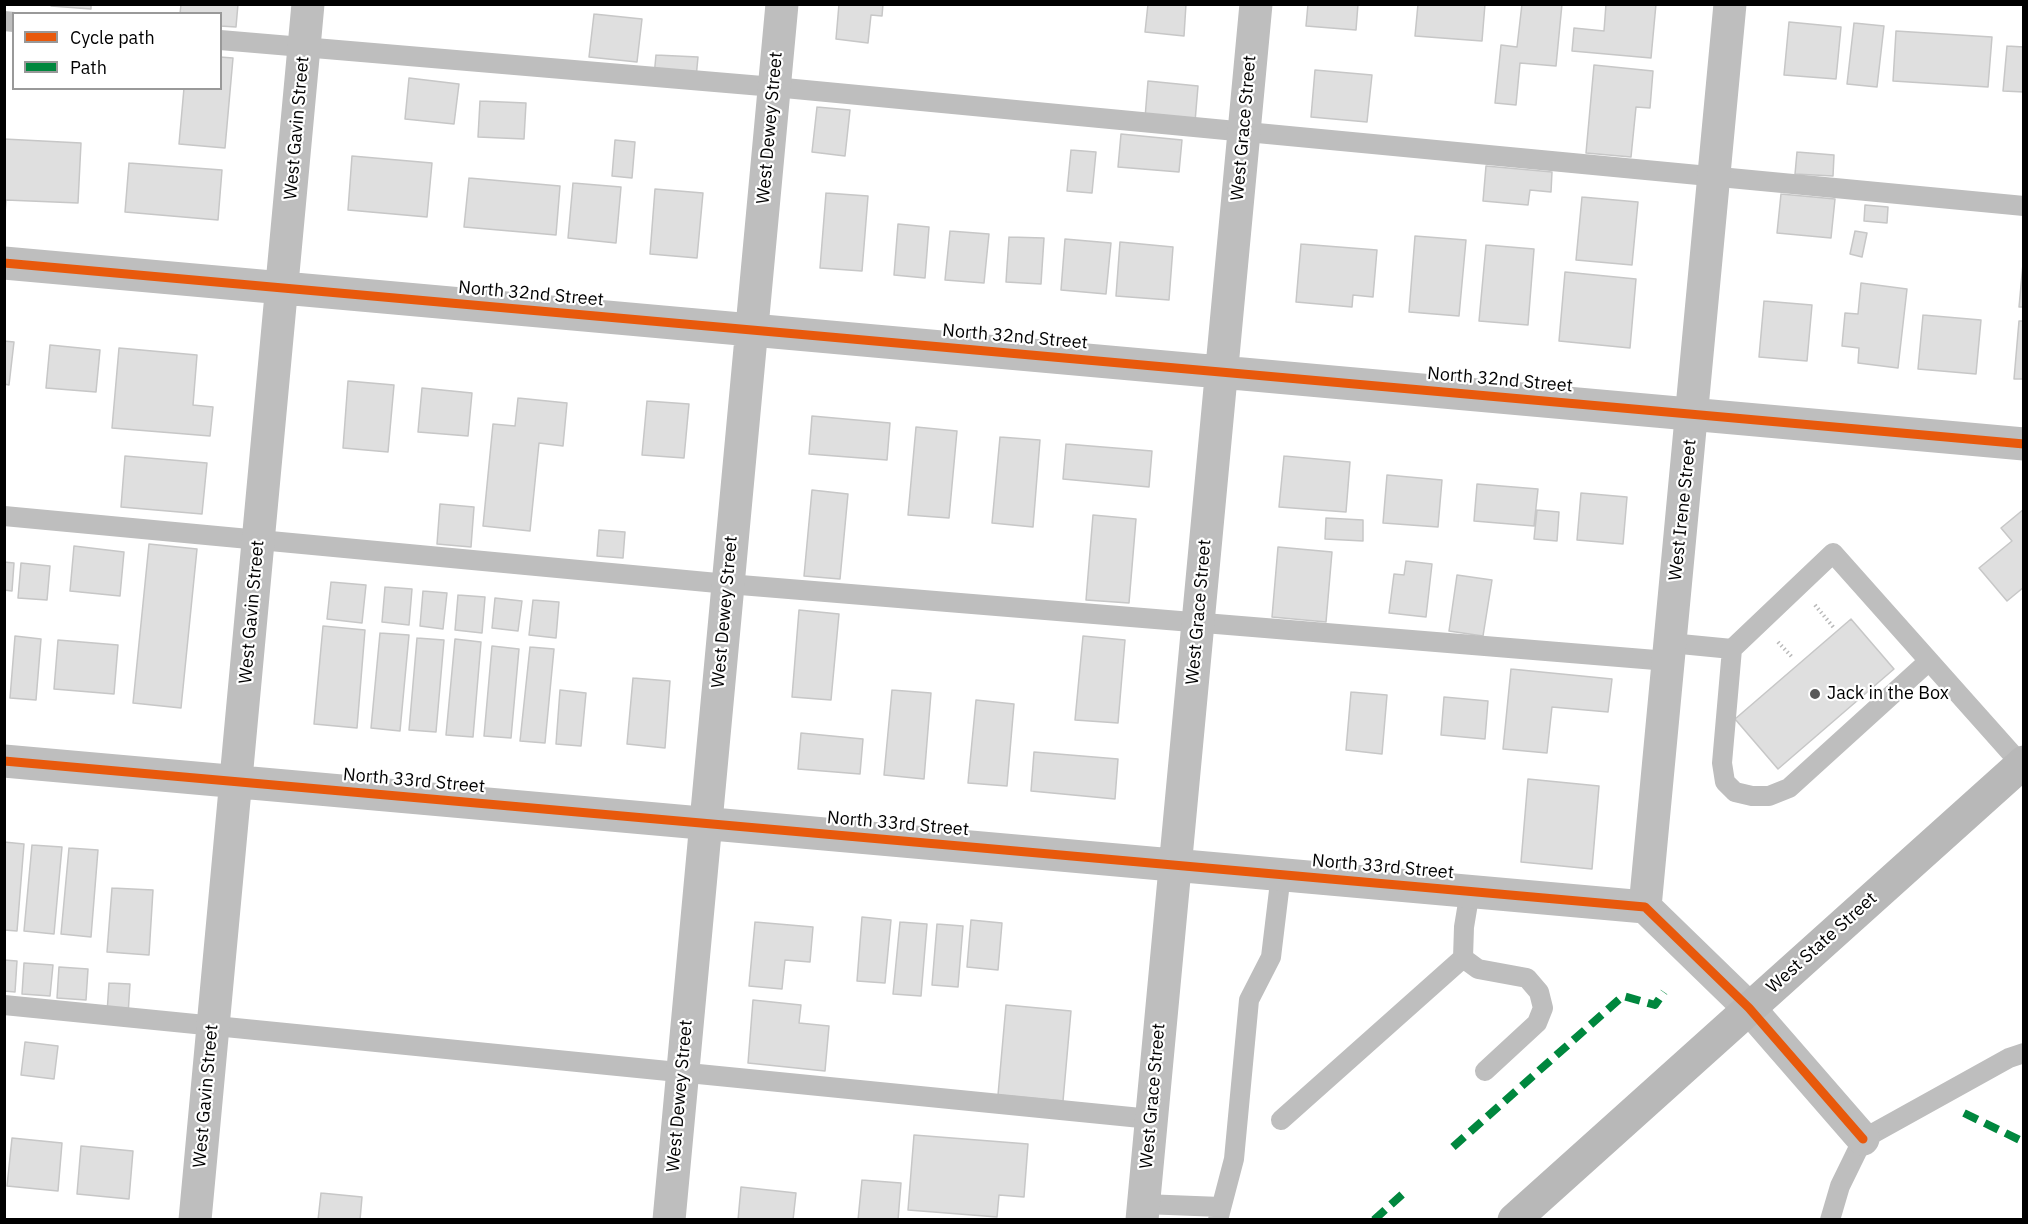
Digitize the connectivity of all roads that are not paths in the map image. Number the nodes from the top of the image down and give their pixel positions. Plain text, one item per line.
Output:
1 (308, 4) edge
2 (782, 4) edge
3 (1256, 4) edge
4 (1730, 4) edge
5 (222, 40) edge
6 (304, 47) junction
7 (774, 87) junction
8 (1244, 131) junction
9 (1714, 175) junction
10 (2024, 206) edge
11 (4, 263) edge
12 (282, 289) junction
13 (751, 330) junction
14 (1221, 371) junction
15 (1692, 414) junction
16 (2024, 444) edge
17 (4, 516) edge
18 (259, 539) junction
19 (728, 584) junction
20 (1198, 622) junction
21 (1732, 650) junction
22 (1669, 652) junction
23 (1929, 661) junction
24 (4, 761) edge
25 (2022, 763) edge
26 (236, 782) junction
27 (705, 823) junction
28 (1175, 864) junction
29 (1281, 874) junction
30 (1470, 891) junction
31 (1645, 907) junction
32 (1463, 958) junction
33 (4, 1005) edge
34 (1749, 1008) junction
35 (213, 1026) junction
36 (2024, 1053) edge
37 (1485, 1071) dead end
38 (682, 1073) junction
39 (1151, 1119) junction
40 (1281, 1120) dead end
41 (1863, 1139) junction
42 (1143, 1212) edge
43 (1220, 1214) edge
44 (195, 1220) edge
45 (669, 1220) edge
46 (1514, 1220) edge
47 (1830, 1220) edge

1 - 6 street, West Gavin Street
2 - 7 street, West Dewey Street
3 - 8 street, West Grace Street
4 - 9 street, West Irene Street
5 - 6 lane
6 - 7 lane
6 - 12 street, West Gavin Street
7 - 8 lane
7 - 13 street, West Dewey Street
8 - 9 lane
8 - 14 street, West Grace Street
9 - 10 lane
9 - 15 street, West Irene Street
11 - 12 street, North 32nd Street
12 - 13 street, North 32nd Street
12 - 18 street, West Gavin Street
13 - 14 street, North 32nd Street
13 - 19 street, West Dewey Street
14 - 15 street, North 32nd Street
14 - 20 street, West Grace Street
15 - 16 street, North 32nd Street
15 - 22 street, West Irene Street
17 - 18 lane
18 - 19 lane
18 - 26 street, West Gavin Street
19 - 20 lane
19 - 27 street, West Dewey Street
20 - 22 lane
20 - 28 street, West Grace Street
21 - 22 lane
21 - 23 lane
21 - 23 lane
22 - 31 street, West Irene Street
23 - 25 lane
24 - 26 street, North 33rd Street
25 - 34 main road, West State Street
26 - 27 street, North 33rd Street
26 - 35 street, West Gavin Street
27 - 28 street, North 33rd Street
27 - 38 street, West Dewey Street
28 - 29 street, North 33rd Street
28 - 39 street, West Grace Street
29 - 30 street, North 33rd Street
29 - 43 lane
30 - 31 street, North 33rd Street
30 - 32 lane
31 - 34 street
32 - 37 lane
32 - 40 lane
33 - 35 lane
34 - 41 street
34 - 46 main road, West State Street
35 - 38 lane
35 - 44 street, West Gavin Street
36 - 41 lane
38 - 39 lane
38 - 45 street, West Dewey Street
39 - 42 street, West Grace Street
41 - 47 lane
42 - 43 lane

